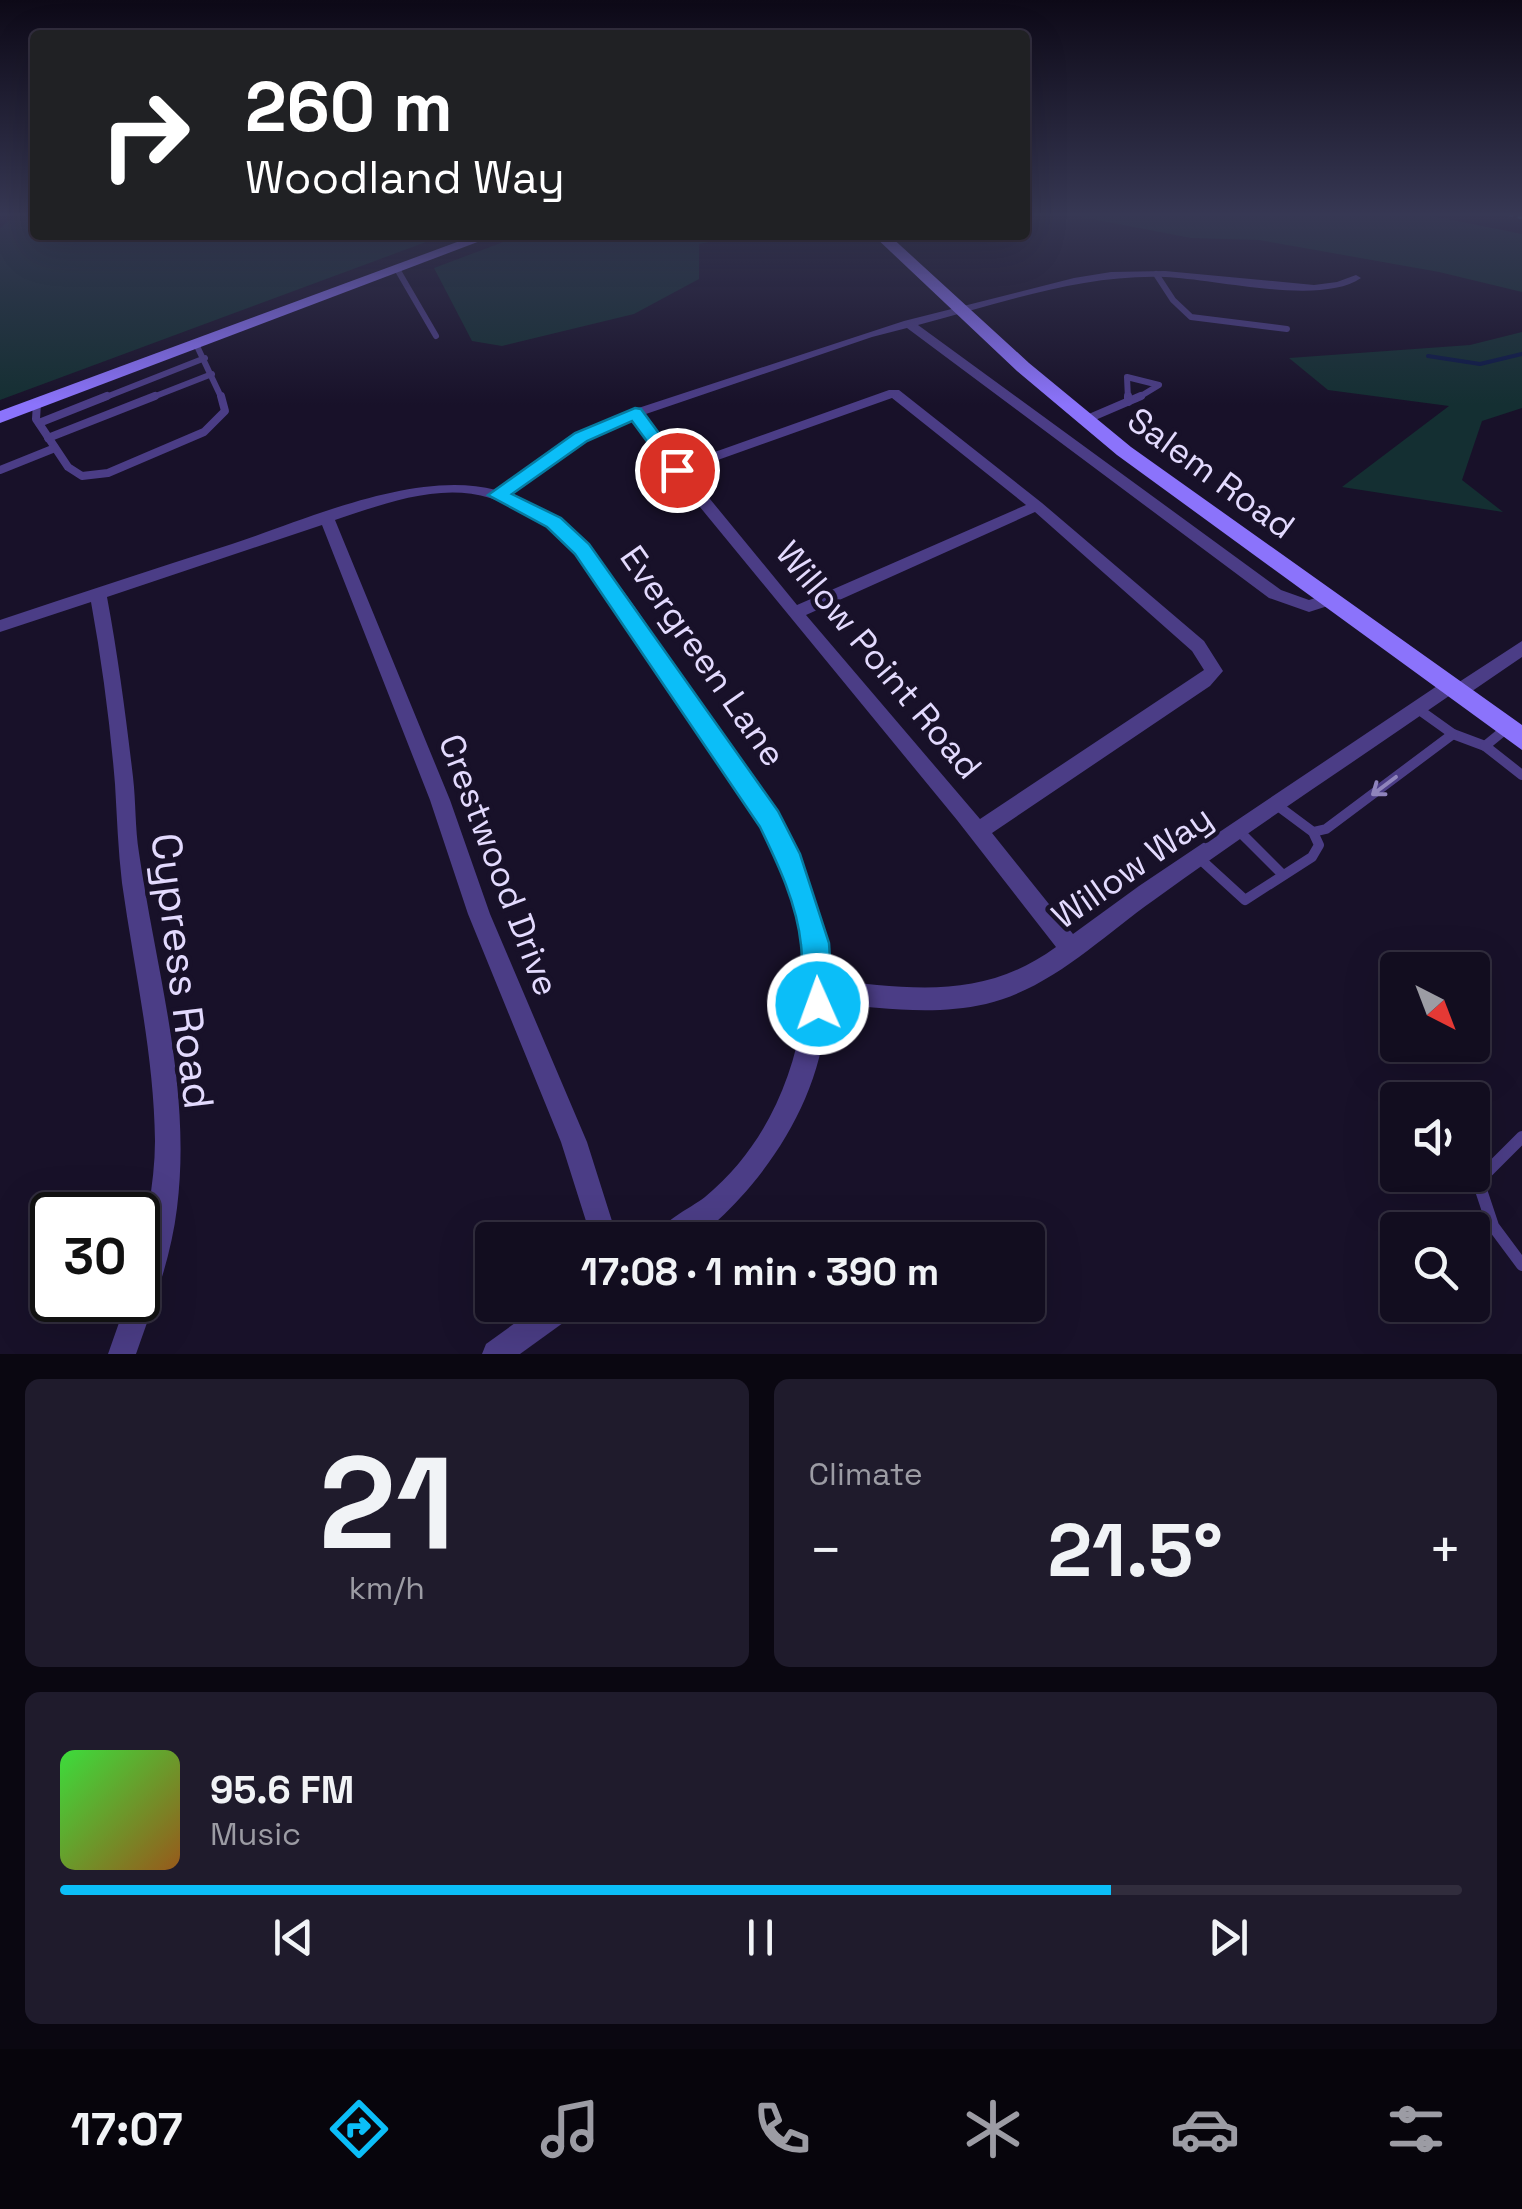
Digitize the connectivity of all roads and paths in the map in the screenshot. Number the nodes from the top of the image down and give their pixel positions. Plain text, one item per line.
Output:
1 (375, 278) edge
2 (402, 278) edge
3 (928, 278) edge
4 (1099, 278) edge
5 (1159, 278) edge
6 (1203, 278) edge
7 (1356, 278) dead end
8 (963, 310) junction
9 (908, 323) junction
10 (1287, 329) dead end
11 (436, 336) dead end
12 (200, 351) junction
13 (212, 374) junction
14 (1128, 402) junction
15 (38, 404) junction
16 (635, 413) junction
17 (0, 418) edge
18 (1085, 420) junction
19 (39, 423) junction
20 (48, 438) junction
21 (55, 448) junction
22 (0, 470) edge
23 (677, 470) junction
24 (498, 495) junction
25 (1037, 506) junction
26 (326, 516) junction
27 (98, 593) junction
28 (1328, 600) junction
29 (796, 612) junction
30 (0, 626) edge
31 (1522, 648) edge
32 (1452, 690) junction
33 (1418, 709) junction
34 (1453, 734) junction
35 (1514, 734) edge
36 (1484, 746) junction
37 (1522, 774) edge
38 (1278, 806) junction
39 (980, 830) junction
40 (1240, 831) junction
41 (1313, 832) junction
42 (1199, 858) junction
43 (1283, 875) junction
44 (1071, 949) junction
45 (818, 991) junction
46 (1522, 1137) edge
47 (599, 1222) edge
48 (692, 1222) edge
49 (1522, 1265) edge
50 (540, 1322) edge
51 (122, 1354) edge
52 (496, 1354) edge

1 - 12 street
2 - 11 lane
3 - 8 street, Salem Road
4 - 8 street
5 - 10 lane
6 - 7 street
8 - 9 street
8 - 18 street, Salem Road
9 - 16 street
9 - 28 street
12 - 13 lane
12 - 15 street
12 - 19 lane
13 - 20 lane
13 - 21 lane
14 - 14 lane
14 - 18 lane
15 - 17 street
15 - 19 lane
16 - 23 street, Willow Point Road
16 - 24 street
18 - 28 street, Salem Road
19 - 20 lane
20 - 21 lane
21 - 22 lane
23 - 25 street
23 - 29 street, Willow Point Road
24 - 26 street, Evergreen Lane
24 - 45 street, Evergreen Lane
25 - 29 street
25 - 39 street
26 - 27 street, Evergreen Lane
26 - 47 street, Crestwood Drive
27 - 30 street, Evergreen Lane
27 - 51 street, Cypress Road
28 - 32 street, Salem Road
29 - 39 street, Willow Point Road
31 - 32 street, Willow Way
32 - 33 street, Willow Way
32 - 35 street, Salem Road
33 - 34 lane
33 - 38 street, Willow Way
34 - 36 lane
34 -> 41 lane
35 - 36 lane
36 - 37 lane
38 - 40 street, Willow Way
38 - 41 lane
39 - 44 street, Willow Point Road
40 - 42 street, Willow Way
40 - 43 lane
41 - 43 lane
42 - 43 lane
42 - 44 street, Willow Way
44 - 45 street, Willow Way
45 - 48 street, Evergreen Lane
46 - 49 lane
50 - 52 street

